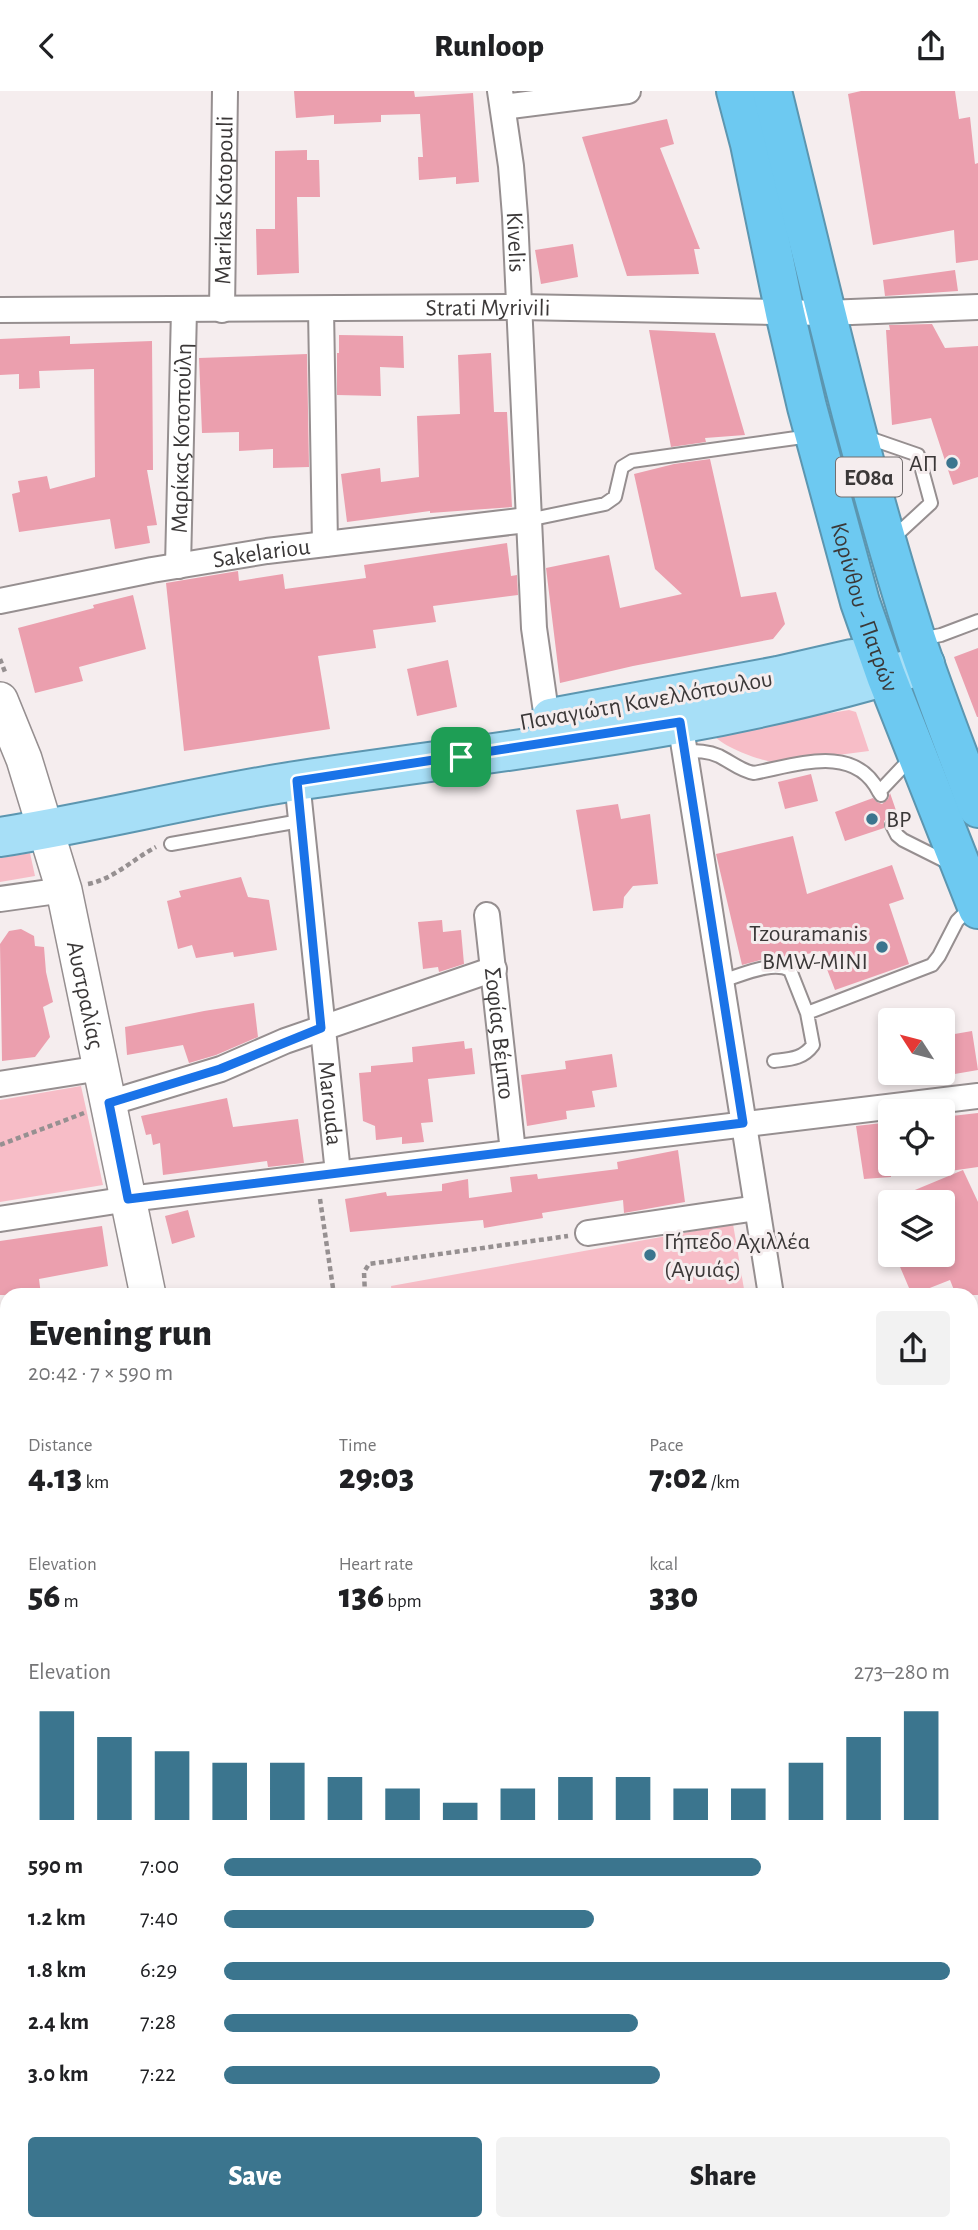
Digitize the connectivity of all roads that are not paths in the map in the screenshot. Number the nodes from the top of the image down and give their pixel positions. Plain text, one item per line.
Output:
1 (225, 91) edge
2 (628, 91) edge
3 (736, 91) edge
4 (772, 91) edge
5 (501, 99) edge
6 (519, 307) junction
7 (978, 307) edge
8 (321, 309) junction
9 (0, 310) edge
10 (184, 310) junction
11 (222, 310) junction
12 (785, 313) junction
13 (826, 313) junction
14 (858, 434) junction
15 (814, 435) junction
16 (527, 520) junction
17 (325, 544) junction
18 (888, 544) junction
19 (178, 566) junction
20 (0, 601) edge
21 (978, 621) edge
22 (921, 652) junction
23 (882, 664) junction
24 (0, 700) edge
25 (547, 719) junction
26 (682, 737) junction
27 (916, 753) junction
28 (297, 781) junction
29 (978, 808) edge
30 (0, 812) edge
31 (43, 818) junction
32 (300, 821) junction
33 (892, 825) dead end
34 (0, 837) edge
35 (171, 844) road end
36 (64, 890) junction
37 (972, 894) edge
38 (0, 899) edge
39 (487, 915) dead end
40 (494, 969) junction
41 (721, 981) junction
42 (807, 1013) junction
43 (321, 1028) junction
44 (774, 1061) dead end
45 (101, 1068) junction
46 (0, 1084) edge
47 (978, 1096) edge
48 (109, 1103) junction
49 (743, 1123) junction
50 (513, 1151) junction
51 (327, 1175) junction
52 (128, 1199) junction
53 (757, 1208) junction
54 (0, 1219) edge
55 (588, 1233) road end
56 (147, 1288) edge
57 (770, 1288) edge

1 - 11 street, Marikas Kotopouli
2 - 5 street
3 - 12 highway, Κορίνθου - Πατρών / ΕΟ8α
4 - 13 highway, Κορίνθου - Πατρών / ΕΟ8α
5 - 6 street, Kivelis
6 - 8 street, Strati Myrivili
6 - 12 street, Strati Myrivili
6 - 16 street, Kivelis
7 - 13 street, Strati Myrivili
8 - 11 street, Strati Myrivili
8 - 17 street
9 - 10 street, Strati Myrivili
10 - 11 street, Strati Myrivili
10 - 19 street, Μαρίκας Κοτοπούλη
12 - 13 street, Strati Myrivili
12 - 15 highway, Κορίνθου - Πατρών / ΕΟ8α
13 - 14 highway, Κορίνθου - Πατρών / ΕΟ8α
14 - 18 highway, Κορίνθου - Πατρών / ΕΟ8α
14 - 18 lane
15 - 16 lane
15 - 23 highway, Κορίνθου - Πατρών / ΕΟ8α
16 - 17 street, Sakelariou
16 - 25 street, Kivelis
17 - 19 street, Sakelariou
18 - 22 highway, Κορίνθου - Πατρών / ΕΟ8α
19 - 20 street, Sakelariou
21 - 22 lane
22 - 23 main road, Παναγιώτη Κανελλόπουλου
22 - 29 highway, Κορίνθου - Πατρών / ΕΟ8α
23 - 25 main road, Παναγιώτη Κανελλόπουλου
23 - 26 main road, Παναγιώτη Κανελλόπουλου
23 - 27 highway, Κορίνθου - Πατρών / ΕΟ8α
24 - 31 main road, Αυστραλίας
25 - 31 main road, Παναγιώτη Κανελλόπουλου
26 - 27 lane
26 - 28 main road, Παναγιώτη Κανελλόπουλου
26 - 41 street
27 - 37 highway, Κορίνθου - Πατρών / ΕΟ8α
28 - 31 main road, Παναγιώτη Κανελλόπουλου
28 - 32 street, Marouda
30 - 31 main road, Παναγιώτη Κανελλόπουλου
31 - 34 main road, Παναγιώτη Κανελλόπουλου
31 - 36 main road, Αυστραλίας
32 - 35 lane
32 - 43 street, Marouda
33 - 37 lane
36 - 38 street
36 - 45 main road, Αυστραλίας
37 - 42 lane
39 - 40 street, Σοφίας Βέμπο
40 - 43 street
40 - 50 street, Σοφίας Βέμπο
41 - 42 lane
41 - 49 street
42 - 44 lane
43 - 48 street
43 - 51 street, Marouda
45 - 46 street
45 - 48 main road, Αυστραλίας
47 - 49 street
48 - 52 main road, Αυστραλίας
49 - 50 street
49 - 53 street
50 - 51 street
51 - 52 street
52 - 54 street
52 - 56 main road, Αυστραλίας
53 - 55 street
53 - 57 street

